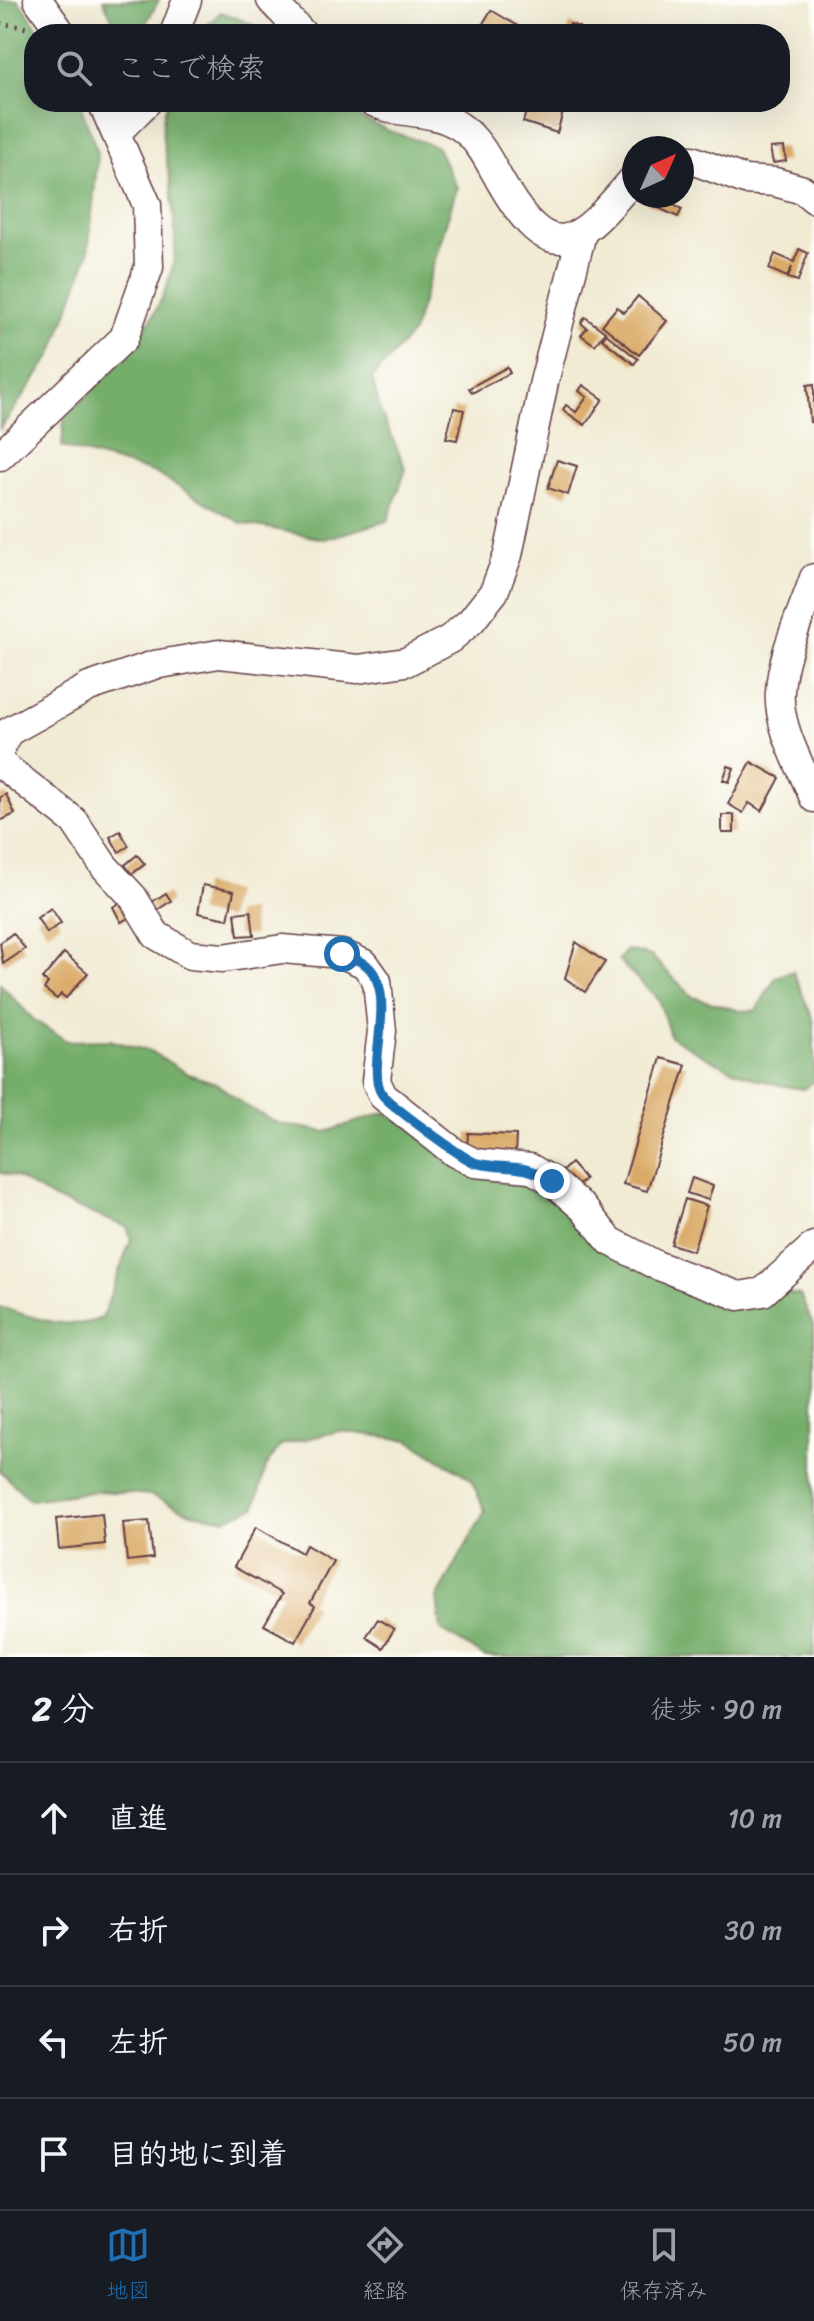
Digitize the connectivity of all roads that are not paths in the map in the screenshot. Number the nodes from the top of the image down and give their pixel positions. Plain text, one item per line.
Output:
1 (38, 0) edge
2 (187, 0) edge
3 (271, 0) edge
4 (55, 24) edge
5 (178, 24) edge
6 (294, 24) edge
7 (107, 112) edge
8 (137, 112) edge
9 (429, 112) edge
10 (117, 132) junction
11 (694, 161) edge
12 (622, 192) edge
13 (814, 199) edge
14 (582, 233) junction
15 (0, 456) edge
16 (814, 578) edge
17 (0, 749) edge
18 (0, 763) edge
19 (814, 798) edge
20 (814, 1246) edge

1 - 4 street
2 - 5 street
3 - 6 street
7 - 10 street
8 - 10 street
9 - 14 street
10 - 15 street
11 - 13 street
12 - 14 street
14 - 17 street
16 - 19 street
18 - 20 street

